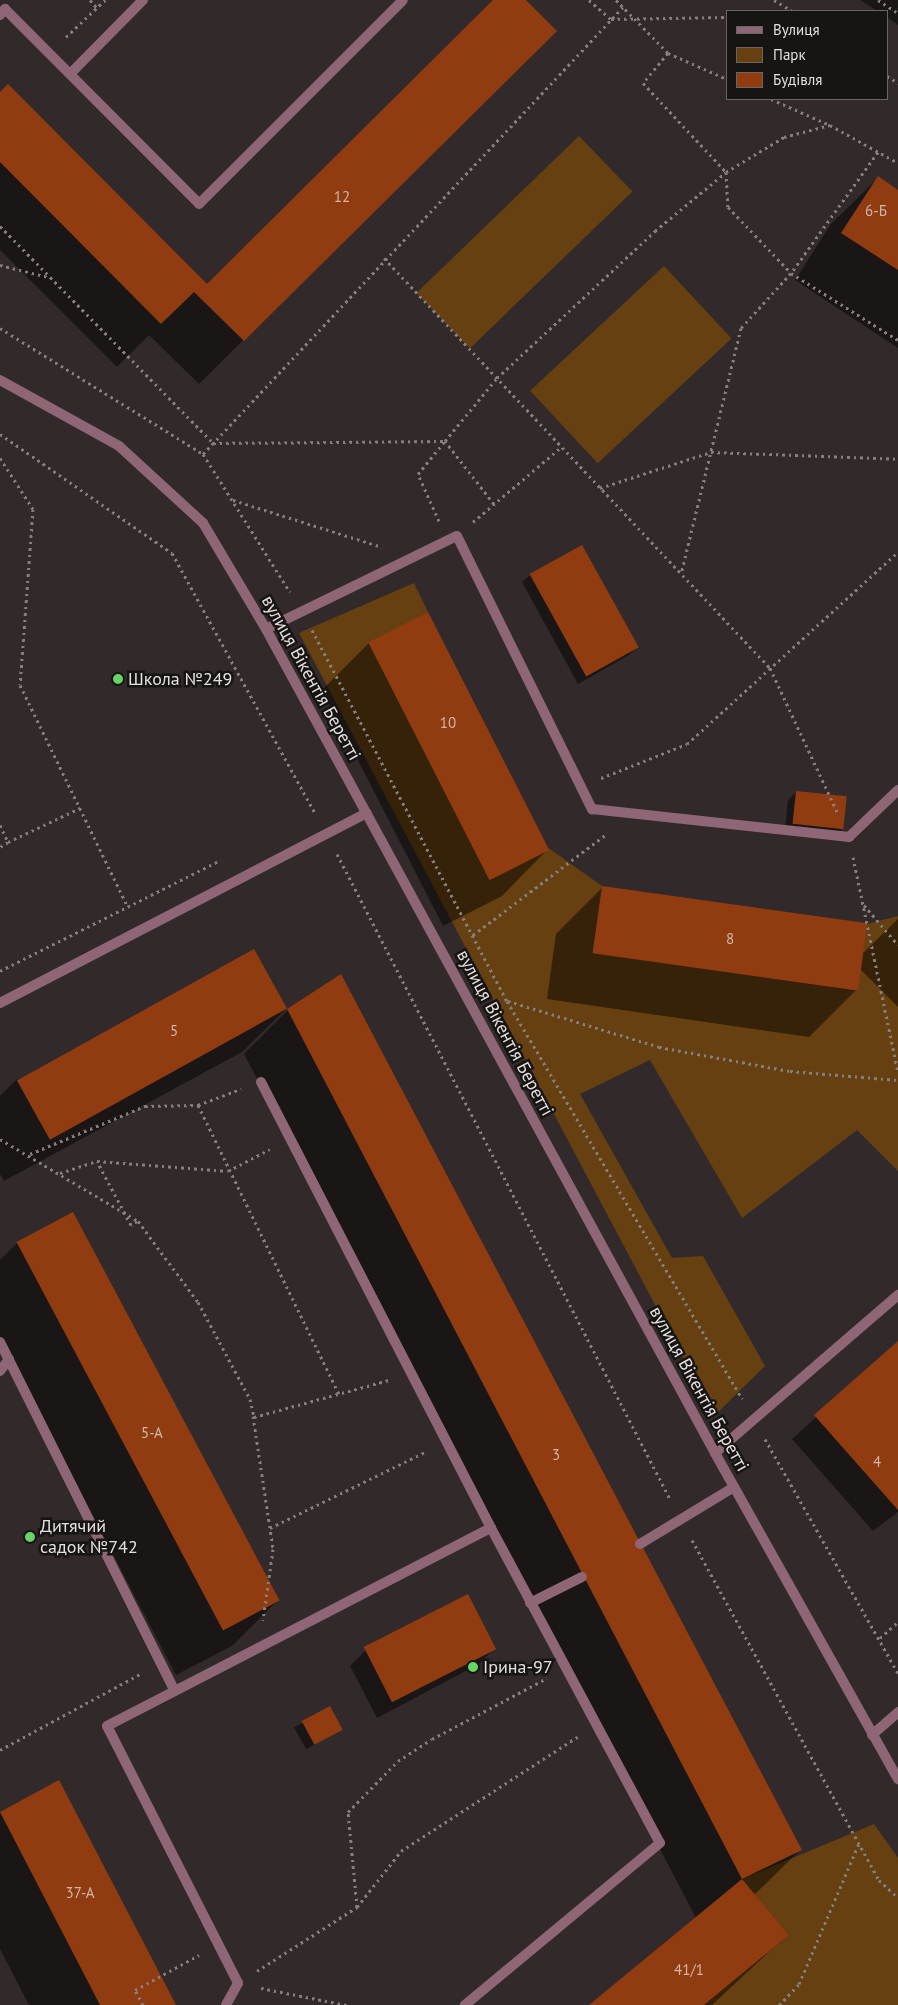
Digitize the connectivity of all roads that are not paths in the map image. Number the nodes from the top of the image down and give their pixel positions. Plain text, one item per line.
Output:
1 (143, 0) edge
2 (403, 0) edge
3 (2, 9) edge
4 (70, 74) junction
5 (0, 380) edge
6 (266, 629) junction
7 (898, 790) edge
8 (367, 813) junction
9 (0, 1003) edge
10 (261, 1082) road end
11 (898, 1295) edge
12 (0, 1342) edge
13 (9, 1359) junction
14 (0, 1371) edge
15 (714, 1453) junction
16 (734, 1487) junction
17 (491, 1528) junction
18 (640, 1544) dead end
19 (582, 1577) dead end
20 (530, 1603) junction
21 (175, 1691) junction
22 (898, 1712) edge
23 (872, 1735) junction
24 (898, 1779) edge
25 (226, 2005) edge
26 (464, 2005) edge

1 - 4 street
2 - 4 street
3 - 4 street
5 - 6 street, вулиця Вікентія Беретті
6 - 7 street
6 - 8 street, вулиця Вікентія Беретті
8 - 9 street
8 - 15 street, вулиця Вікентія Беретті
10 - 17 street
11 - 15 street
12 - 13 street
13 - 14 street
13 - 21 street
15 - 16 street, вулиця Вікентія Беретті
16 - 18 street
16 - 23 street, вулиця Вікентія Беретті
17 - 20 street
17 - 21 street
19 - 20 street
20 - 26 street
21 - 25 street
22 - 23 street
23 - 24 street, вулиця Вікентія Беретті

